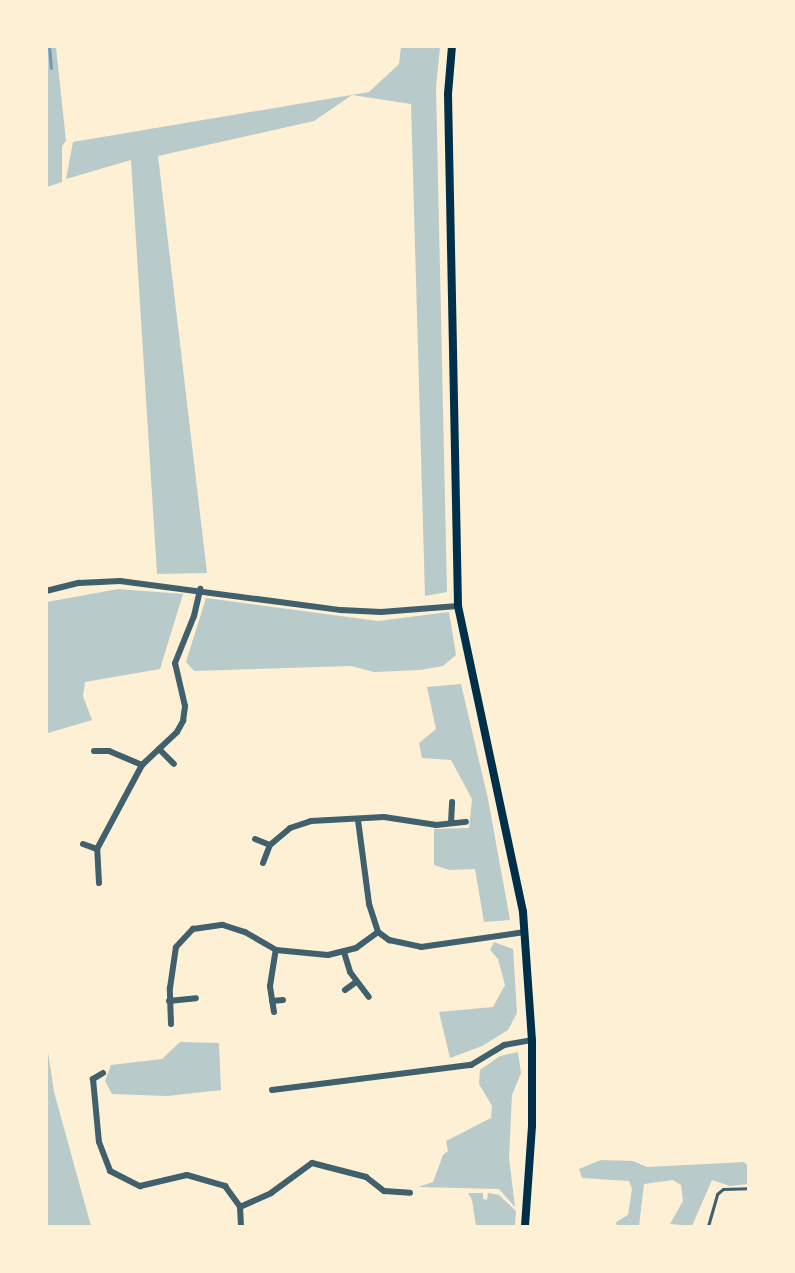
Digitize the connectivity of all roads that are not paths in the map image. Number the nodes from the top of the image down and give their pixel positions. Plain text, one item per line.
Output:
1 (452, 46) edge
2 (200, 589) junction
3 (46, 591) edge
4 (458, 606) junction
5 (159, 749) junction
6 (94, 751) dead end
7 (174, 764) dead end
8 (142, 765) junction
9 (452, 802) dead end
10 (358, 820) junction
11 (466, 822) dead end
12 (451, 823) junction
13 (255, 839) dead end
14 (83, 844) dead end
15 (270, 845) junction
16 (97, 849) junction
17 (263, 863) dead end
18 (99, 883) dead end
19 (378, 932) junction
20 (525, 932) junction
21 (276, 950) junction
22 (344, 952) junction
23 (356, 982) junction
24 (345, 990) dead end
25 (369, 996) dead end
26 (196, 998) dead end
27 (283, 1000) dead end
28 (169, 1001) junction
29 (272, 1001) junction
30 (274, 1012) dead end
31 (171, 1024) dead end
32 (532, 1040) junction
33 (103, 1074) dead end
34 (272, 1090) dead end
35 (748, 1188) edge
36 (410, 1193) dead end
37 (240, 1207) junction
38 (241, 1227) edge
39 (525, 1227) edge
40 (708, 1227) edge

1 - 4 main road
2 - 3 street
2 - 4 street
2 - 5 street
4 - 20 main road
5 - 7 street
5 - 8 street
6 - 8 street
8 - 16 street
9 - 12 street
10 - 12 street
10 - 15 street
10 - 19 street
11 - 12 street
13 - 15 street
14 - 16 street
15 - 17 street
16 - 18 street
19 - 20 street
19 - 22 street
20 - 32 main road
21 - 22 street
21 - 28 street
21 - 29 street
22 - 23 street
23 - 24 street
23 - 25 street
26 - 28 street
27 - 29 street
28 - 31 street
29 - 30 street
32 - 34 street
32 - 39 main road
33 - 37 street
35 - 40 lane
36 - 37 street
37 - 38 street

